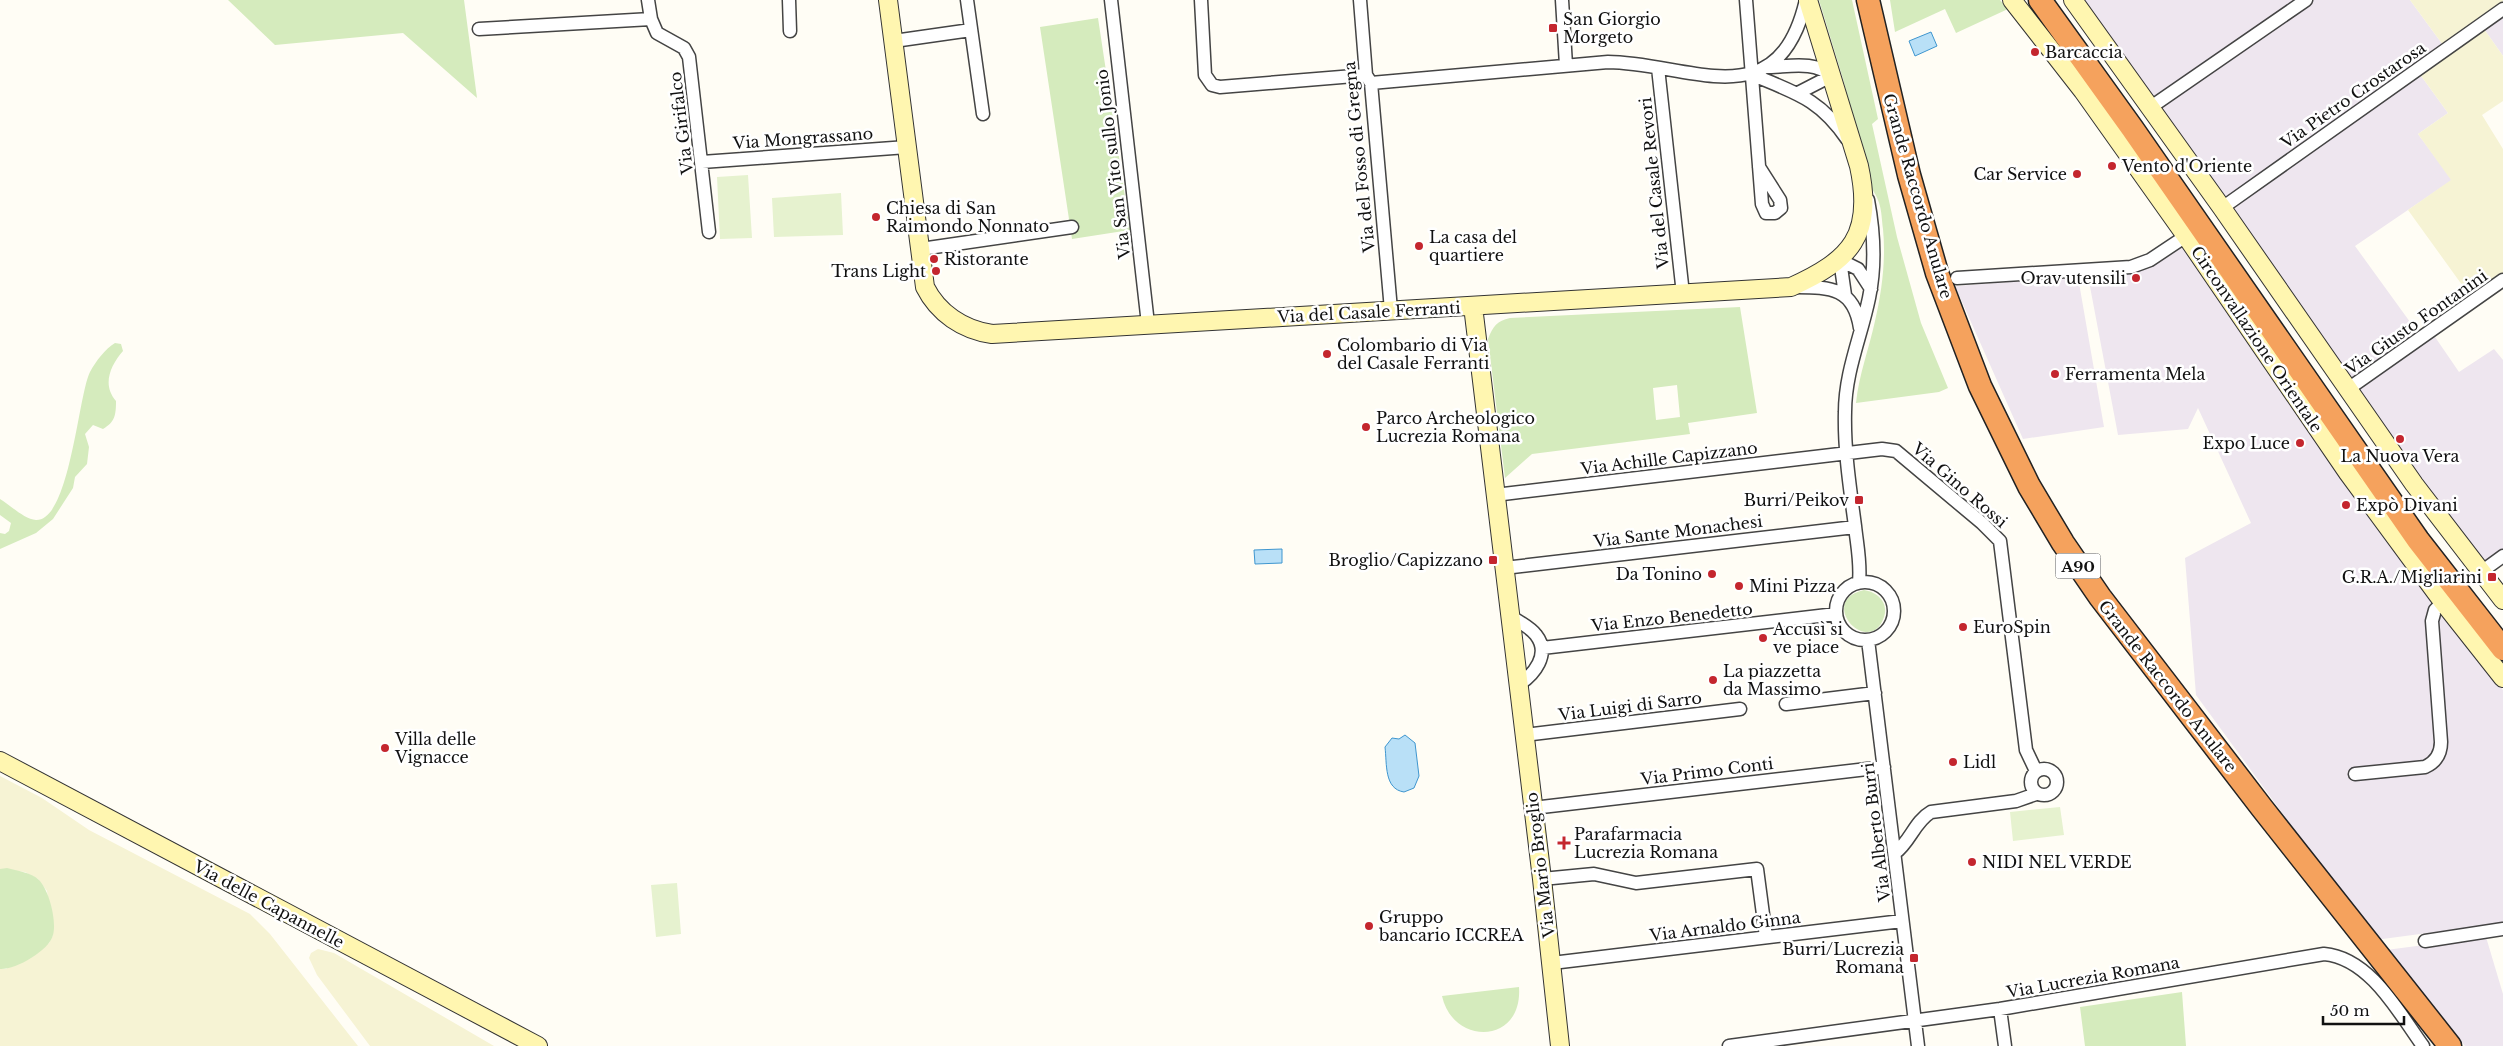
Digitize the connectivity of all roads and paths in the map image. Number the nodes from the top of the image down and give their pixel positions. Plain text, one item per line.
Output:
1 (648, 0) edge
2 (789, 0) edge
3 (888, 0) edge
4 (967, 0) edge
5 (1111, 0) edge
6 (1201, 0) edge
7 (1360, 0) edge
8 (1562, 0) edge
9 (1746, 0) edge
10 (1807, 0) edge
11 (1868, 0) edge
12 (2012, 0) edge
13 (2040, 0) edge
14 (2056, 0) edge
15 (2073, 0) edge
16 (2306, 0) edge
17 (2503, 9) edge
18 (651, 19) junction
19 (479, 29) dead end
20 (971, 30) junction
21 (790, 31) dead end
22 (894, 42) junction
23 (1566, 65) junction
24 (1766, 67) junction
25 (1658, 68) junction
26 (1752, 74) junction
27 (1831, 76) junction
28 (1368, 79) junction
29 (1798, 93) junction
30 (2151, 107) junction
31 (983, 114) dead end
32 (907, 148) junction
33 (1855, 150) junction
34 (702, 162) junction
35 (1759, 167) dead end
36 (1863, 183) junction
37 (2222, 208) junction
38 (1072, 227) dead end
39 (2192, 229) junction
40 (709, 232) dead end
41 (921, 249) junction
42 (1840, 260) junction
43 (1957, 278) dead end
44 (2503, 280) edge
45 (1791, 287) junction
46 (1871, 289) junction
47 (1683, 294) junction
48 (1845, 294) junction
49 (1500, 305) junction
50 (1473, 306) junction
51 (1390, 310) junction
52 (1148, 324) junction
53 (1476, 328) junction
54 (1860, 329) junction
55 (2348, 389) junction
56 (1846, 454) junction
57 (1495, 495) junction
58 (1855, 527) junction
59 (2503, 556) edge
60 (1504, 568) junction
61 (2481, 572) junction
62 (1859, 582) junction
63 (2503, 600) edge
64 (2443, 602) junction
65 (1836, 614) junction
66 (1510, 616) junction
67 (1868, 640) junction
68 (1542, 648) junction
69 (2503, 649) edge
70 (2503, 678) edge
71 (1518, 685) junction
72 (1874, 693) junction
73 (1786, 704) dead end
74 (1740, 709) dead end
75 (1524, 735) junction
76 (0, 761) edge
77 (1884, 767) junction
78 (2036, 771) junction
79 (2355, 774) dead end
80 (2036, 794) junction
81 (1533, 808) junction
82 (1895, 853) junction
83 (1542, 879) junction
84 (1902, 921) junction
85 (2503, 929) edge
86 (1766, 938) junction
87 (2425, 941) dead end
88 (1552, 963) junction
89 (2000, 1010) junction
90 (1915, 1021) junction
91 (1823, 1040) edge
92 (538, 1046) edge
93 (1560, 1046) edge
94 (1729, 1046) edge
95 (1918, 1046) edge
96 (2005, 1046) edge
97 (2423, 1046) edge
98 (2450, 1046) edge

1 - 18 street, Via Girifalco
2 - 21 street
3 - 22 street, Via del Casale Ferranti
4 - 20 street
5 - 52 street, Via San Vito sullo Jonio
6 - 28 street
7 - 28 street, Via del Fosso di Gregna
8 - 23 street
9 - 26 street
10 - 24 street
10 - 27 street, Via del Casale Ferranti
11 - 98 highway, Grande Raccordo Anulare / A90
12 - 39 street, Circonvallazione Orientale
13 - 39 highway
14 - 39 highway
15 - 30 street
16 - 30 street
17 - 37 street, Via Pietro Crostarosa
18 - 19 street
18 - 34 street, Via Girifalco
20 - 22 street
20 - 31 street
22 - 32 street, Via del Casale Ferranti
23 - 25 street
23 - 28 street
24 - 26 street
24 - 27 street
25 - 26 street
25 - 47 street, Via del Casale Revori
26 - 29 street
26 - 35 street
27 - 29 street
27 - 33 street, Via del Casale Ferranti
28 - 51 street, Via del Fosso di Gregna
29 - 33 street
30 - 37 street
32 - 34 street, Via Mongrassano
32 - 41 street, Via del Casale Ferranti
33 - 36 street, Via del Casale Ferranti
34 - 40 street, Via Girifalco
36 - 42 street, Via del Casale Ferranti
36 - 46 street
37 - 55 street
38 - 41 street
39 - 43 street
39 - 64 street, Circonvallazione Orientale
39 - 69 highway
41 - 52 street, Via del Casale Ferranti
42 - 45 street, Via del Casale Ferranti
42 - 46 street
42 - 48 street
44 - 55 street, Via Giusto Fontanini
45 - 47 street, Via del Casale Ferranti
45 - 48 street
46 - 54 street
47 - 49 street, Via del Casale Ferranti
48 - 54 street
49 - 50 street, Via del Casale Ferranti
49 - 53 street
50 - 51 street, Via del Casale Ferranti
50 - 53 street, Via Mario Broglio
51 - 52 street, Via del Casale Ferranti
53 - 57 street, Via Mario Broglio
54 - 56 street
55 - 61 street
56 - 57 street, Via Achille Capizzano
56 - 58 street
56 - 78 street, Via Gino Rossi
57 - 60 street, Via Mario Broglio
58 - 60 street, Via Sante Monachesi
58 - 62 street
59 - 61 street
60 - 66 street, Via Mario Broglio
61 - 63 street
62 - 65 street
62 - 67 street
64 - 70 street, Circonvallazione Orientale
64 - 79 street
65 - 67 street
65 - 68 street, Via Enzo Benedetto
66 - 68 street
66 - 71 street, Via Mario Broglio
67 - 72 street, Via Alberto Burri
68 - 71 street
71 - 75 street, Via Mario Broglio
72 - 73 street
72 - 77 street, Via Alberto Burri
74 - 75 street, Via Luigi di Sarro
75 - 81 street, Via Mario Broglio
76 - 92 street, Via delle Capannelle
77 - 81 street, Via Primo Conti
77 - 82 street, Via Alberto Burri
78 - 80 street, Via Gino Rossi
78 - 80 street
80 - 82 street
81 - 83 street, Via Mario Broglio
82 - 84 street, Via Alberto Burri
83 - 86 street
83 - 88 street, Via Mario Broglio
84 - 86 street, Via Arnaldo Ginna
84 - 90 street, Via Alberto Burri
85 - 87 street
86 - 88 street, Via Arnaldo Ginna
88 - 93 street, Via Mario Broglio
89 - 90 street, Via Lucrezia Romana
89 - 96 street
89 - 97 street, Via Lucrezia Romana
90 - 91 street, Via Lucrezia Romana
90 - 95 street, Via Alberto Burri
91 - 94 street, Via Lucrezia Romana

